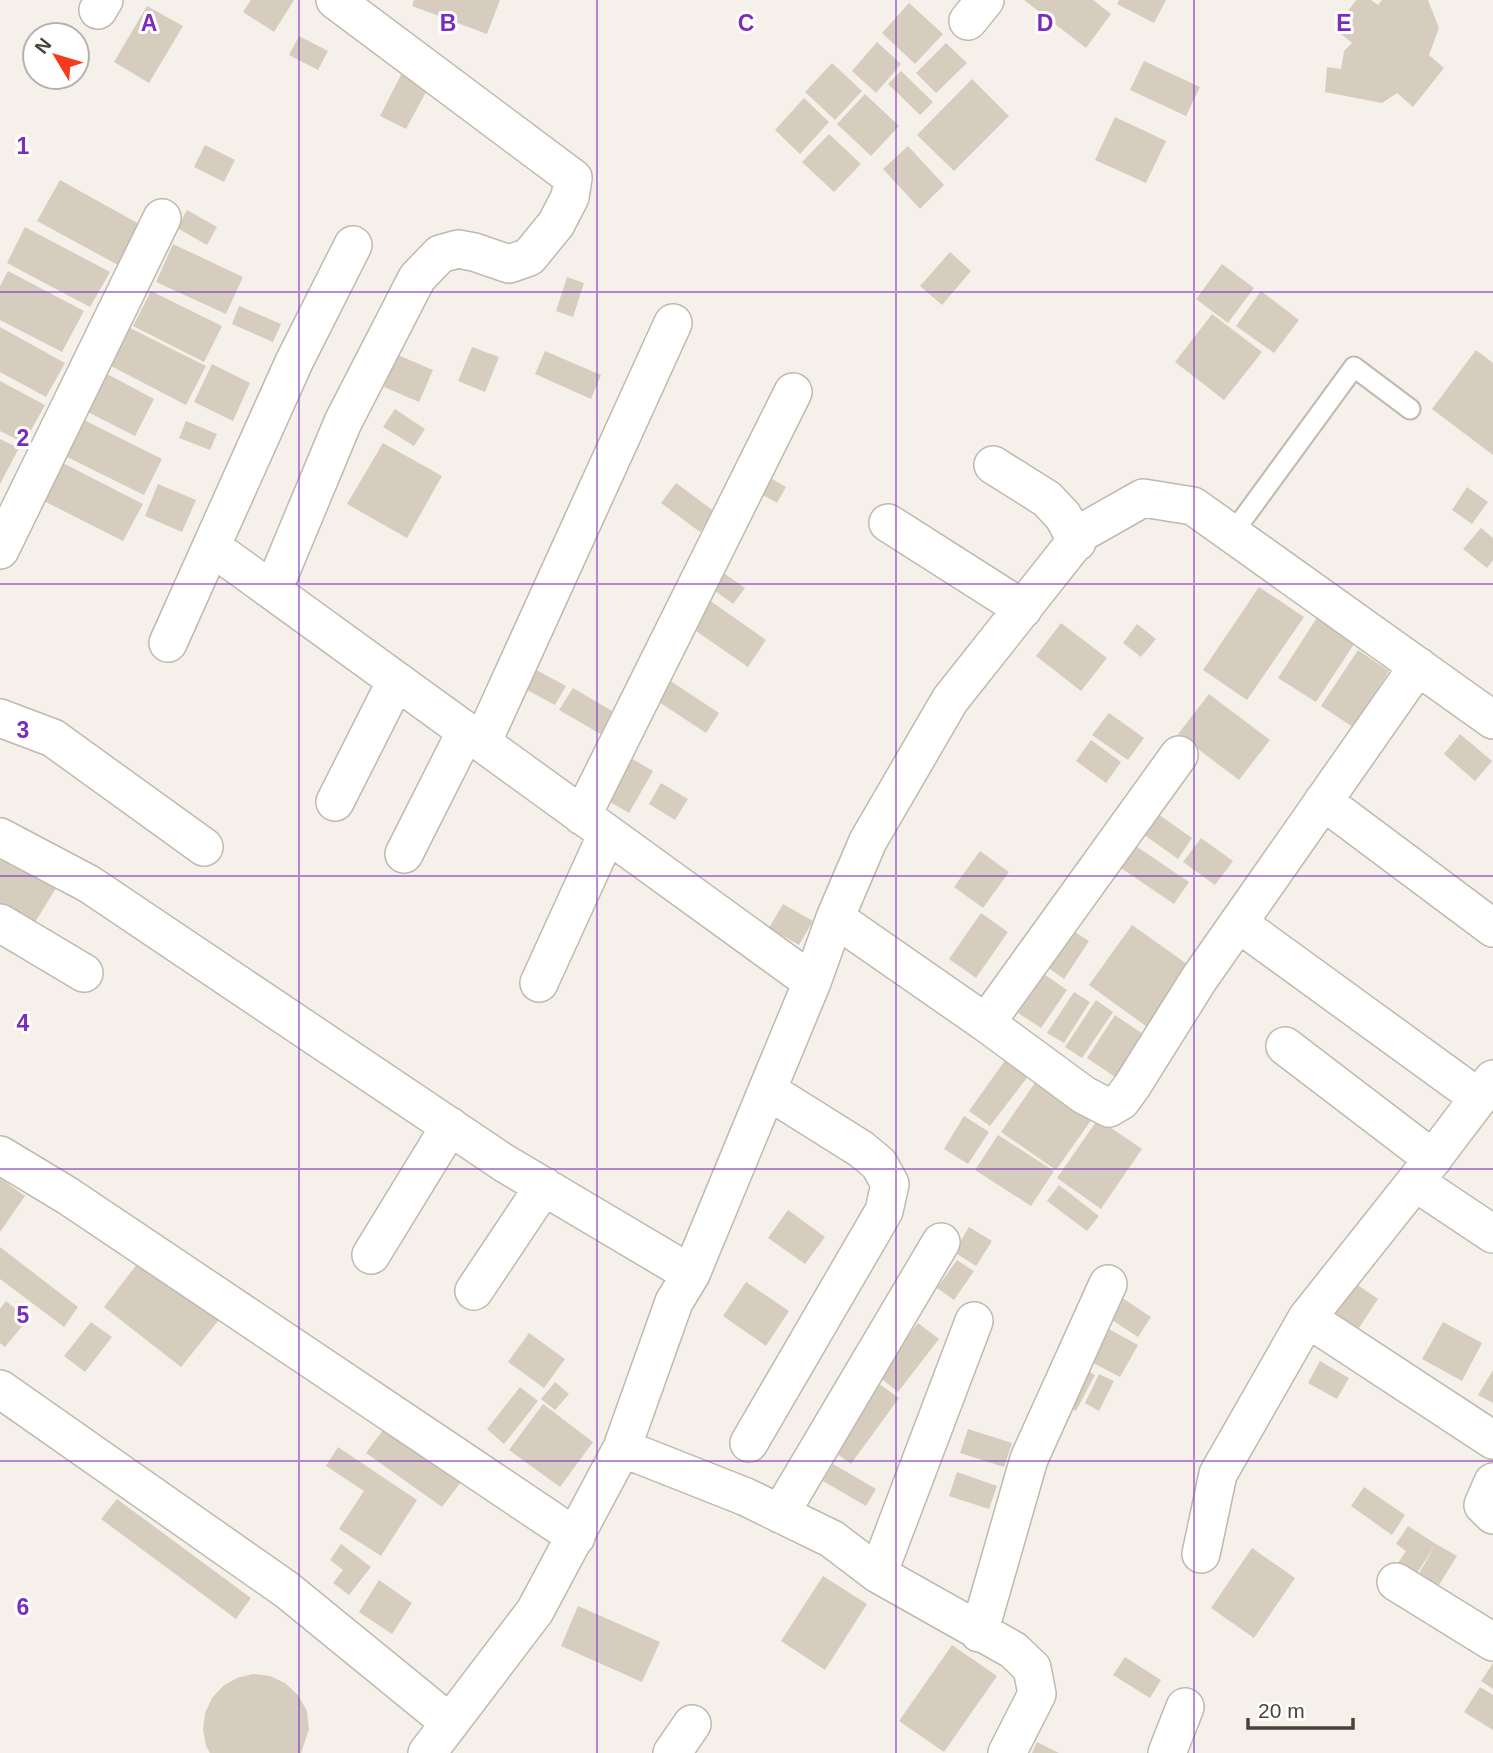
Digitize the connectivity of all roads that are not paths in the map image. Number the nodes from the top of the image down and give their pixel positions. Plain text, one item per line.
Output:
1 (335, 0) edge
2 (162, 218) dead end
3 (353, 245) dead end
4 (673, 323) dead end
5 (793, 392) dead end
6 (1410, 409) dead end
7 (993, 465) dead end
8 (888, 523) dead end
9 (1232, 534) junction
10 (1077, 542) junction
11 (212, 547) junction
12 (0, 550) edge
13 (273, 590) junction
14 (1023, 609) junction
15 (169, 643) dead end
16 (1418, 666) junction
17 (396, 681) junction
18 (0, 718) edge
19 (1493, 720) edge
20 (474, 737) junction
21 (1179, 755) dead end
22 (1324, 801) junction
23 (335, 802) dead end
24 (595, 825) junction
25 (0, 837) edge
26 (204, 847) dead end
27 (404, 854) dead end
28 (835, 918) junction
29 (0, 923) edge
30 (1238, 923) junction
31 (1493, 929) edge
32 (85, 973) dead end
33 (812, 982) junction
34 (539, 983) dead end
35 (986, 1023) junction
36 (1285, 1046) dead end
37 (1486, 1088) edge
38 (767, 1090) junction
39 (450, 1126) junction
40 (0, 1155) edge
41 (1424, 1170) junction
42 (544, 1186) junction
43 (1493, 1234) edge
44 (941, 1242) dead end
45 (371, 1255) dead end
46 (691, 1274) junction
47 (1108, 1284) dead end
48 (474, 1292) dead end
49 (1307, 1318) junction
50 (974, 1321) dead end
51 (0, 1389) edge
52 (1493, 1440) edge
53 (749, 1443) dead end
54 (622, 1448) junction
55 (1493, 1482) edge
56 (780, 1514) junction
57 (1493, 1515) edge
58 (576, 1537) junction
59 (1201, 1553) dead end
60 (878, 1574) junction
61 (1396, 1582) dead end
62 (979, 1633) junction
63 (1493, 1642) edge
64 (1185, 1707) dead end
65 (450, 1723) junction
66 (427, 1753) edge
67 (1007, 1753) edge
68 (1167, 1753) edge

1 - 13 street
2 - 12 street
3 - 11 street
4 - 20 street
5 - 24 street
6 - 9 lane
7 - 10 street
8 - 14 street
9 - 10 street
9 - 16 street
10 - 14 street
11 - 13 street
11 - 15 street
13 - 17 street
14 - 28 street
16 - 19 street
16 - 22 street
17 - 20 street
17 - 23 street
18 - 26 street
20 - 24 street
20 - 27 street
21 - 35 street
22 - 30 street
22 - 31 street
24 - 33 street
24 - 34 street
25 - 39 street
28 - 33 street
28 - 35 street
29 - 32 street
30 - 35 street
30 - 37 street
33 - 38 street
36 - 41 street
37 - 41 street
38 - 46 street
38 - 53 street
39 - 42 street
39 - 45 street
40 - 58 street
41 - 43 street
41 - 49 street
42 - 46 street
42 - 48 street
44 - 56 street
46 - 54 street
47 - 62 street
49 - 52 street
49 - 59 street
50 - 60 street
51 - 65 street
54 - 56 street
54 - 58 street
55 - 57 street
56 - 60 street
58 - 65 street
60 - 62 street
61 - 63 street
62 - 67 street
64 - 68 street
65 - 66 street

